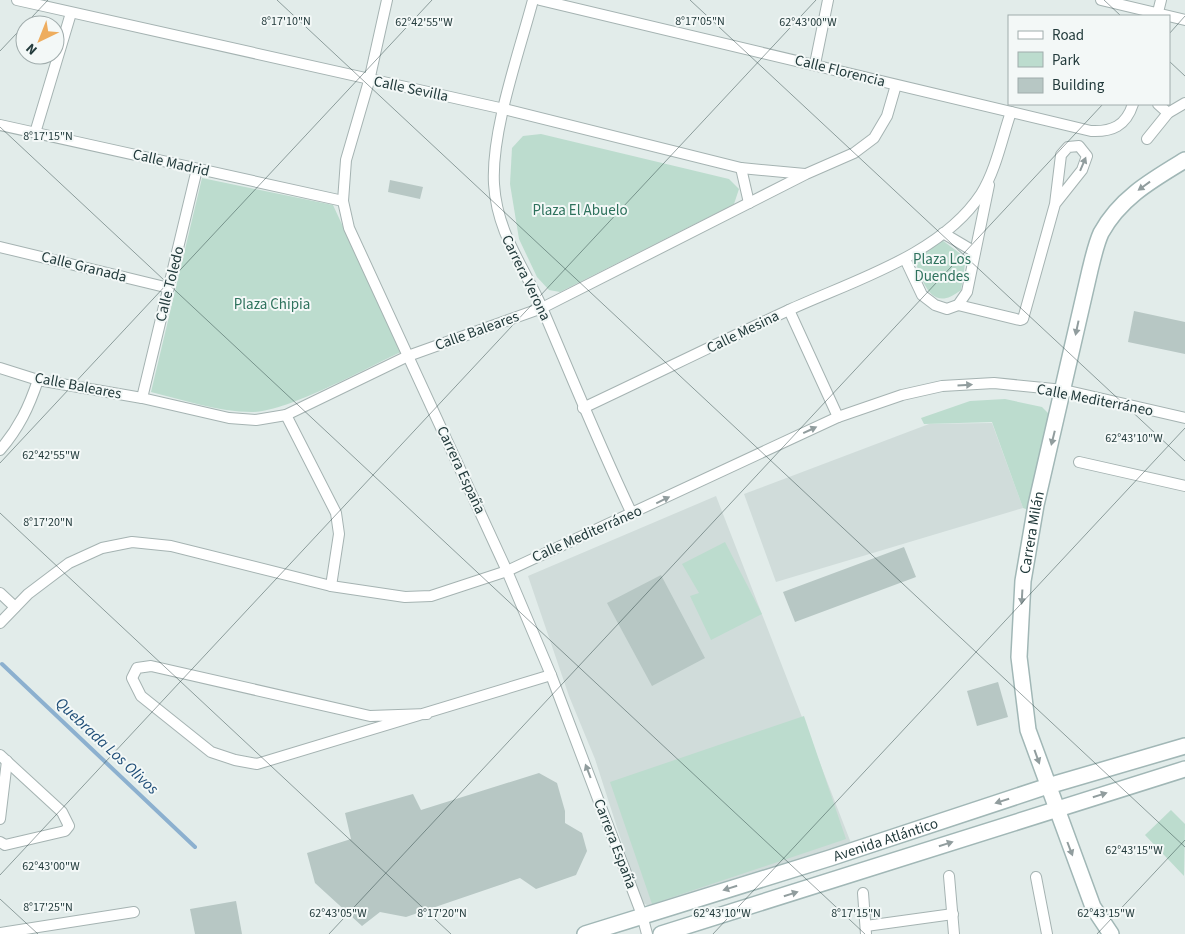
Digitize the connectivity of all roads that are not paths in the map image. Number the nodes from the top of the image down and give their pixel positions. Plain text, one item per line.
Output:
1 (16, 0) edge
2 (387, 0) edge
3 (533, 0) edge
4 (540, 0) edge
5 (828, 0) edge
6 (1101, 0) edge
7 (1161, 0) edge
8 (71, 12) junction
9 (1157, 15) edge
10 (1170, 17) edge
11 (1185, 20) edge
12 (815, 64) junction
13 (369, 80) junction
14 (896, 86) junction
15 (1185, 103) edge
16 (1159, 105) edge
17 (1132, 107) edge
18 (504, 109) junction
19 (1011, 112) junction
20 (1168, 113) junction
21 (0, 124) edge
22 (36, 133) junction
23 (1147, 139) dead end
24 (1185, 160) edge
25 (741, 168) junction
26 (197, 169) junction
27 (991, 171) junction
28 (806, 174) junction
29 (343, 201) junction
30 (749, 203) junction
31 (1055, 204) junction
32 (943, 233) junction
33 (0, 247) edge
34 (975, 252) junction
35 (904, 258) junction
36 (169, 288) junction
37 (958, 305) junction
38 (542, 308) junction
39 (788, 310) junction
40 (408, 356) junction
41 (0, 368) edge
42 (38, 380) junction
43 (1064, 390) junction
44 (142, 398) junction
45 (583, 408) junction
46 (286, 414) junction
47 (838, 417) junction
48 (1185, 418) edge
49 (0, 450) edge
50 (1079, 462) dead end
51 (1185, 486) edge
52 (632, 514) junction
53 (507, 571) junction
54 (331, 586) junction
55 (0, 593) edge
56 (15, 607) junction
57 (0, 623) edge
58 (551, 675) junction
59 (426, 714) junction
60 (1185, 746) edge
61 (3, 758) edge
62 (1185, 769) edge
63 (1048, 786) junction
64 (1055, 808) junction
65 (0, 819) edge
66 (0, 842) edge
67 (949, 876) dead end
68 (1036, 876) dead end
69 (863, 893) dead end
70 (134, 912) dead end
71 (953, 914) junction
72 (642, 915) junction
73 (866, 930) edge
74 (0, 933) edge
75 (585, 934) edge
76 (647, 934) edge
77 (661, 934) edge
78 (954, 934) edge
79 (1047, 934) edge
80 (1111, 934) edge

1 - 8 street, Calle Sevilla
2 - 13 street, Carrera España
3 - 18 street, Carrera Verona
4 - 12 street, Calle Florencia
5 - 12 street
6 - 9 street
7 - 9 street
8 - 13 street, Calle Sevilla
8 - 22 street
10 - 11 street
12 - 14 street, Calle Florencia
13 - 18 street, Calle Sevilla
13 - 29 street, Carrera España
14 - 19 street, Calle Florencia
14 - 28 street, Calle Baleares
15 - 20 street
16 - 20 street
17 - 19 street, Calle Florencia
18 - 25 street, Calle Sevilla
18 - 38 street, Carrera Verona
19 - 27 street, Calle Mesina
20 - 23 street
21 - 22 street, Calle Madrid
22 - 26 street, Calle Madrid
24 -> 43 main road, Carrera Milán
25 - 28 street, Calle Sevilla
25 - 30 street
26 - 29 street, Calle Madrid
26 - 36 street, Calle Toledo
27 - 32 street, Calle Mesina
27 - 34 street, Calle Mesina
28 - 30 street, Calle Baleares
29 - 40 street, Carrera España
30 - 38 street, Calle Baleares
31 -> 31 street
31 - 37 street
32 - 34 street
32 - 35 street, Calle Mesina
33 - 36 street, Calle Granada
34 - 37 street, Calle Mesina
35 - 37 street
35 - 39 street, Calle Mesina
36 - 44 street, Calle Toledo
38 - 40 street, Calle Baleares
38 - 45 street, Carrera Verona
39 - 45 street, Calle Mesina
39 - 47 street
40 - 46 street, Calle Baleares
40 - 53 street, Carrera España
41 - 42 street, Calle Baleares
42 - 44 street, Calle Baleares
42 - 49 street
47 -> 43 street, Calle Mediterráneo
43 - 48 street, Calle Mediterráneo
43 -> 63 main road, Carrera Milán
44 - 46 street, Calle Baleares
45 - 52 street, Carrera Verona
46 - 54 street
52 -> 47 street, Calle Mediterráneo
50 - 51 street
52 - 53 street, Calle Mediterráneo
53 - 54 street, Calle Mediterráneo
53 - 58 street, Carrera España
54 - 56 street, Calle Mediterráneo
55 - 56 street
56 - 57 street, Calle Mediterráneo
58 - 59 street
72 -> 58 street, Carrera España
59 - 59 street
60 - 63 main road, Avenida Atlántico
61 - 65 street
61 - 66 street
64 -> 62 main road, Avenida Atlántico
63 - 64 main road, Carrera Milán
63 -> 72 main road, Avenida Atlántico
77 -> 64 main road, Avenida Atlántico
64 -> 80 main road, Carrera Milán
67 - 71 street
68 - 79 street
69 - 73 street
70 - 74 street
71 - 73 street
71 - 78 street
72 - 75 main road, Avenida Atlántico
72 - 76 street, Carrera España

